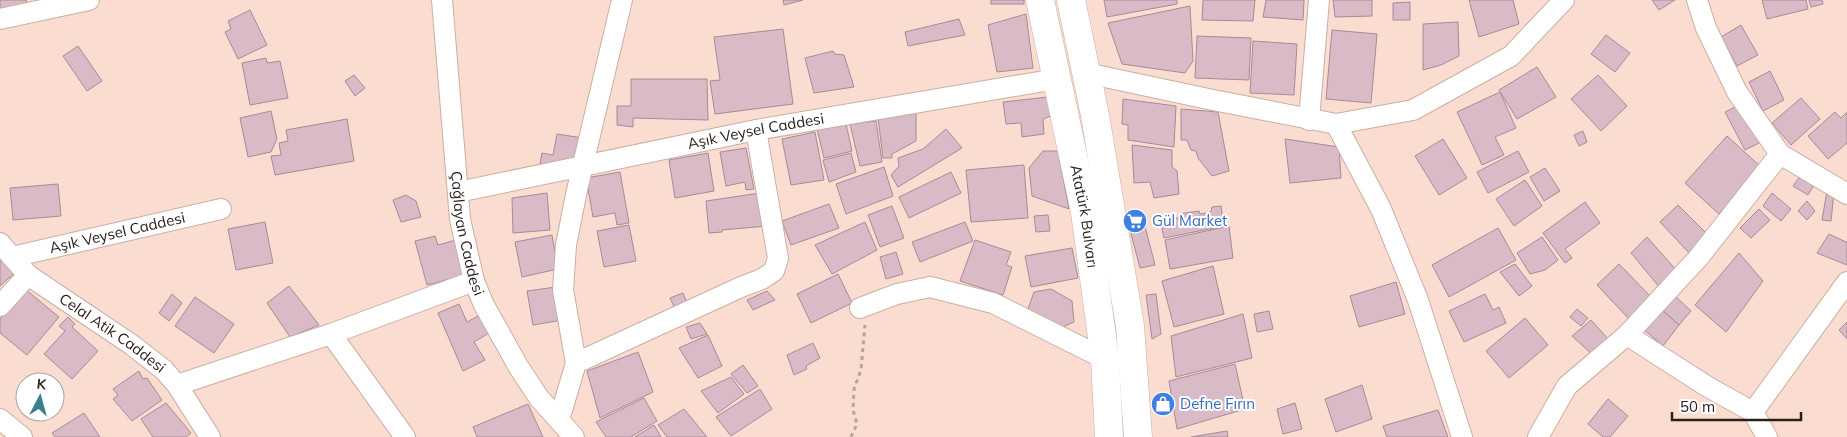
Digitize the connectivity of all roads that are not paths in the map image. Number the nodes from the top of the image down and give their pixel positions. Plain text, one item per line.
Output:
1 (89, 0) edge
2 (442, 0) edge
3 (622, 0) edge
4 (1040, 0) edge
5 (1071, 0) edge
6 (1319, 0) edge
7 (1564, 0) edge
8 (1697, 0) edge
9 (0, 19) edge
10 (1086, 72) junction
11 (1056, 79) junction
12 (1309, 120) junction
13 (1336, 124) junction
14 (756, 130) junction
15 (1780, 154) junction
16 (583, 167) junction
17 (458, 192) junction
18 (1847, 194) edge
19 (221, 209) dead end
20 (6, 250) edge
21 (28, 275) junction
22 (474, 281) junction
23 (1847, 282) edge
24 (0, 306) edge
25 (865, 312) road end
26 (1130, 326) junction
27 (1101, 330) junction
28 (331, 334) junction
29 (1627, 335) junction
30 (1105, 359) junction
31 (576, 363) junction
32 (177, 386) junction
33 (1753, 412) junction
34 (0, 419) edge
35 (559, 420) junction
36 (206, 436) edge
37 (22, 437) edge
38 (405, 437) edge
39 (574, 437) edge
40 (1109, 437) edge
41 (1138, 437) edge
42 (1462, 437) edge
43 (1538, 437) edge
44 (1765, 437) edge

1 - 9 street
2 - 17 street, Çağlayan Caddesi
3 - 16 street
4 - 11 highway, Atatürk Bulvarı
5 - 10 highway, Atatürk Bulvarı
6 - 12 street
7 - 13 street
8 - 15 street
10 - 12 street
10 - 26 highway, Atatürk Bulvarı
11 - 14 street, Aşık Veysel Caddesi
11 - 27 highway, Atatürk Bulvarı
12 - 13 street
13 - 42 street
14 - 16 street, Aşık Veysel Caddesi
14 - 31 street
15 - 18 street
15 - 29 street
16 - 17 street, Aşık Veysel Caddesi
16 - 31 street
17 - 22 street, Çağlayan Caddesi
19 - 20 street, Aşık Veysel Caddesi
20 - 21 street, Celal Atik Caddesi
21 - 24 street
21 - 32 street, Celal Atik Caddesi
22 - 28 street
22 - 35 street, Çağlayan Caddesi
23 - 33 street
25 - 30 street
26 - 27 highway
26 - 41 highway, Atatürk Bulvarı
27 - 30 highway, Atatürk Bulvarı
28 - 32 street
28 - 38 street
29 - 33 street
29 - 43 street
30 - 40 highway, Atatürk Bulvarı
31 - 35 street
32 - 36 street, Celal Atik Caddesi
33 - 44 street
34 - 37 street
35 - 39 street, Çağlayan Caddesi

